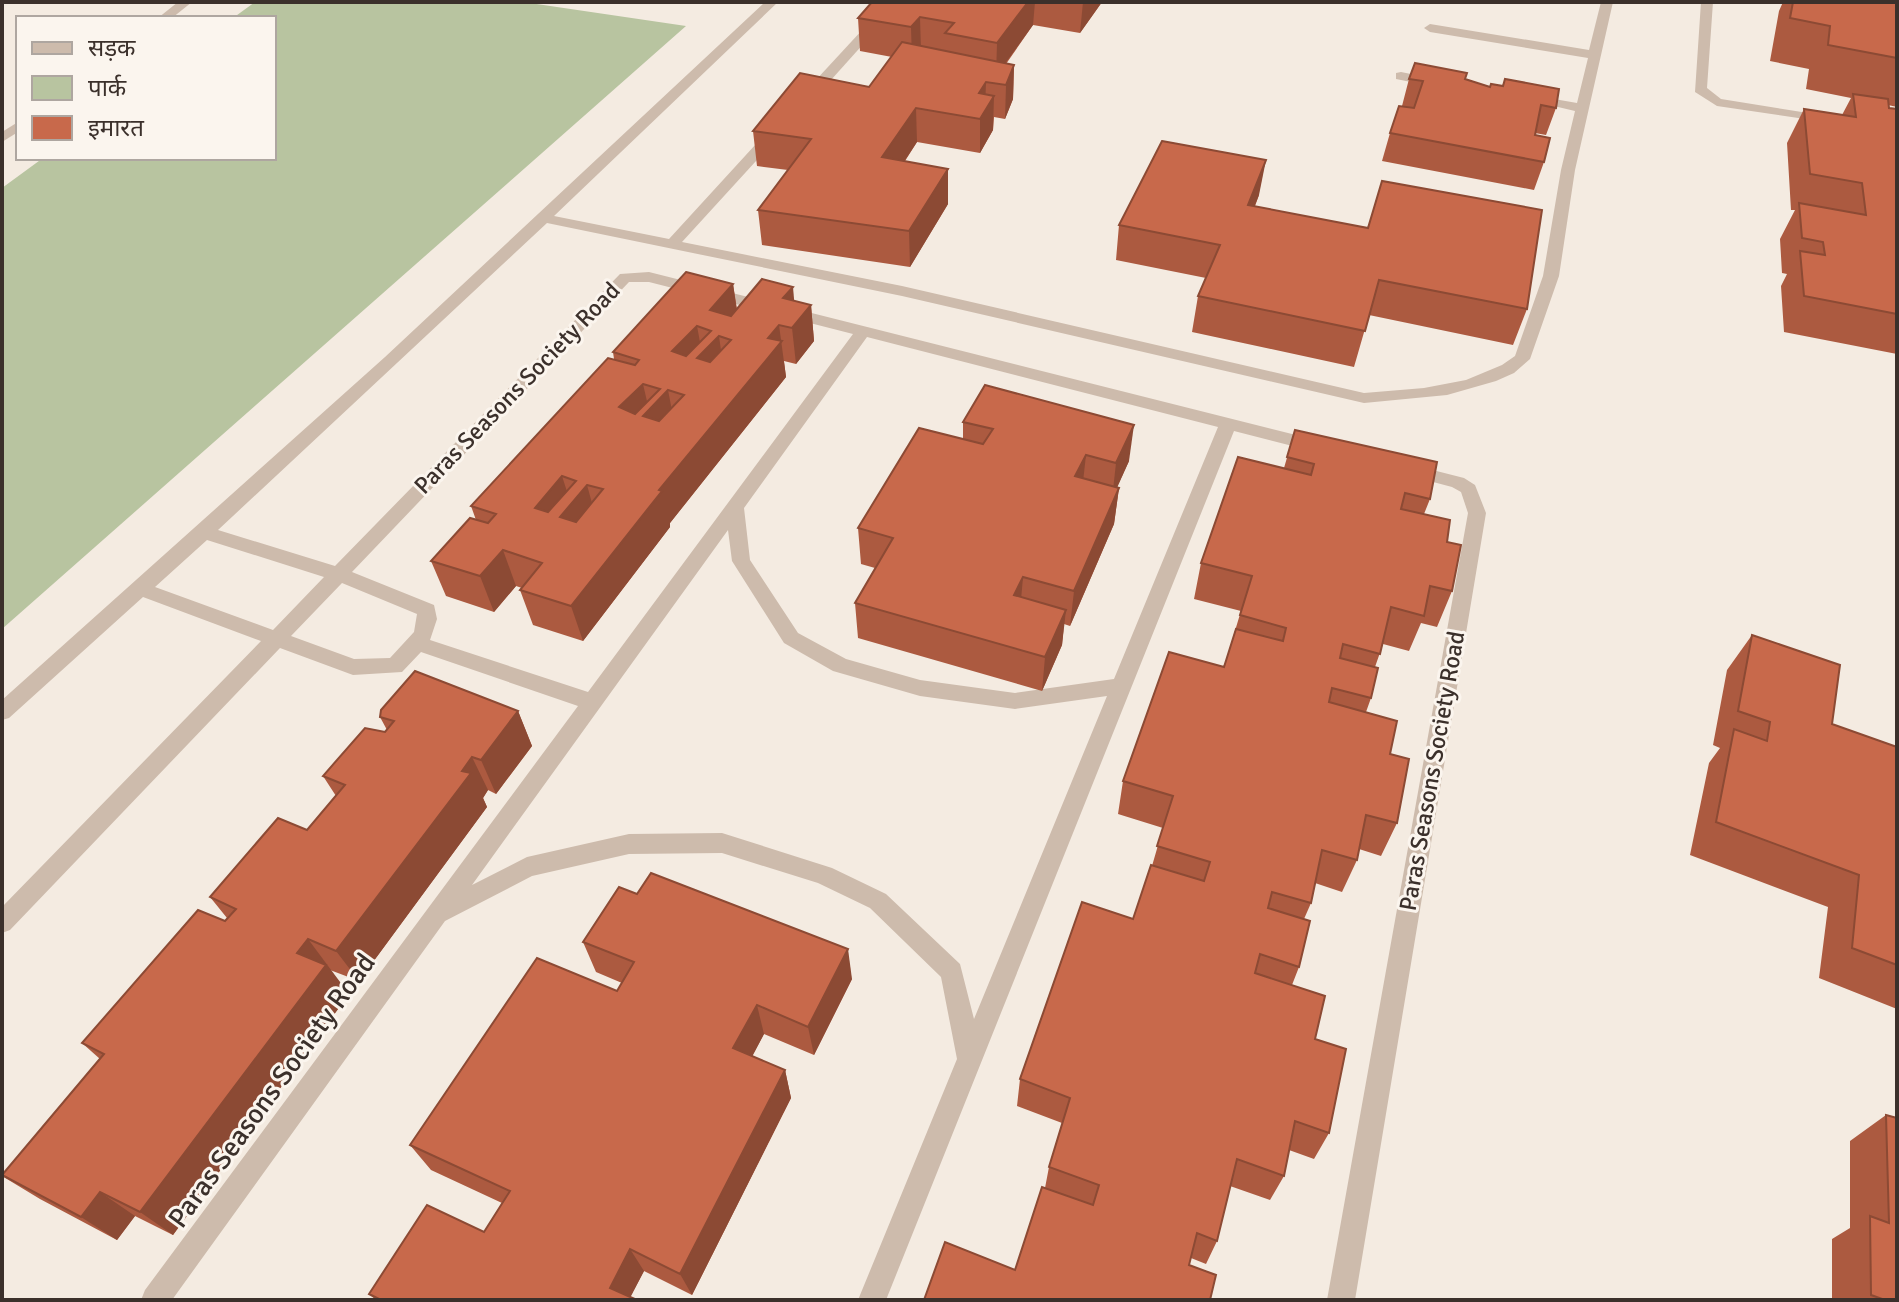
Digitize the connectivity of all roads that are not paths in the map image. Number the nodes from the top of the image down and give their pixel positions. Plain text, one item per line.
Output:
1 (186, 2) edge
2 (772, 2) edge
3 (895, 2) edge
4 (1607, 2) edge
5 (1707, 2) edge
6 (167, 16) edge
7 (1430, 28) dead end
8 (1594, 55) junction
9 (1401, 76) dead end
10 (1446, 84) edge
11 (1522, 98) edge
12 (799, 106) edge
13 (1582, 108) junction
14 (1841, 122) edge
15 (778, 129) edge
16 (545, 218) junction
17 (672, 244) junction
18 (863, 332) junction
19 (1228, 424) junction
20 (1335, 451) edge
21 (1396, 467) edge
22 (735, 507) junction
23 (204, 532) junction
24 (338, 574) junction
25 (141, 589) junction
26 (277, 638) junction
27 (417, 643) junction
28 (1122, 686) junction
29 (592, 702) junction
30 (2, 712) edge
31 (436, 915) junction
32 (2, 923) edge
33 (970, 1059) junction
34 (155, 1300) edge
35 (872, 1300) edge
36 (1341, 1300) edge

1 - 6 street
2 - 16 street
3 - 12 street
4 - 8 street
5 - 14 street
7 - 8 street
8 - 13 street
9 - 10 street
11 - 13 street
13 - 17 street
15 - 17 street
16 - 17 street
16 - 23 street
18 - 19 street, Paras Seasons Society Road
18 - 22 street, Paras Seasons Society Road
18 - 24 street, Paras Seasons Society Road
19 - 20 street, Paras Seasons Society Road
19 - 28 street
21 - 36 street, Paras Seasons Society Road
22 - 28 street
22 - 29 street, Paras Seasons Society Road
23 - 24 street
23 - 25 street
24 - 26 street, Paras Seasons Society Road
24 - 27 street
25 - 26 street
25 - 30 street
26 - 27 street
26 - 32 street, Paras Seasons Society Road
27 - 29 street
28 - 33 street
29 - 31 street, Paras Seasons Society Road
31 - 33 street, Paras Seasons Society Road
31 - 34 street, Paras Seasons Society Road
33 - 35 street

